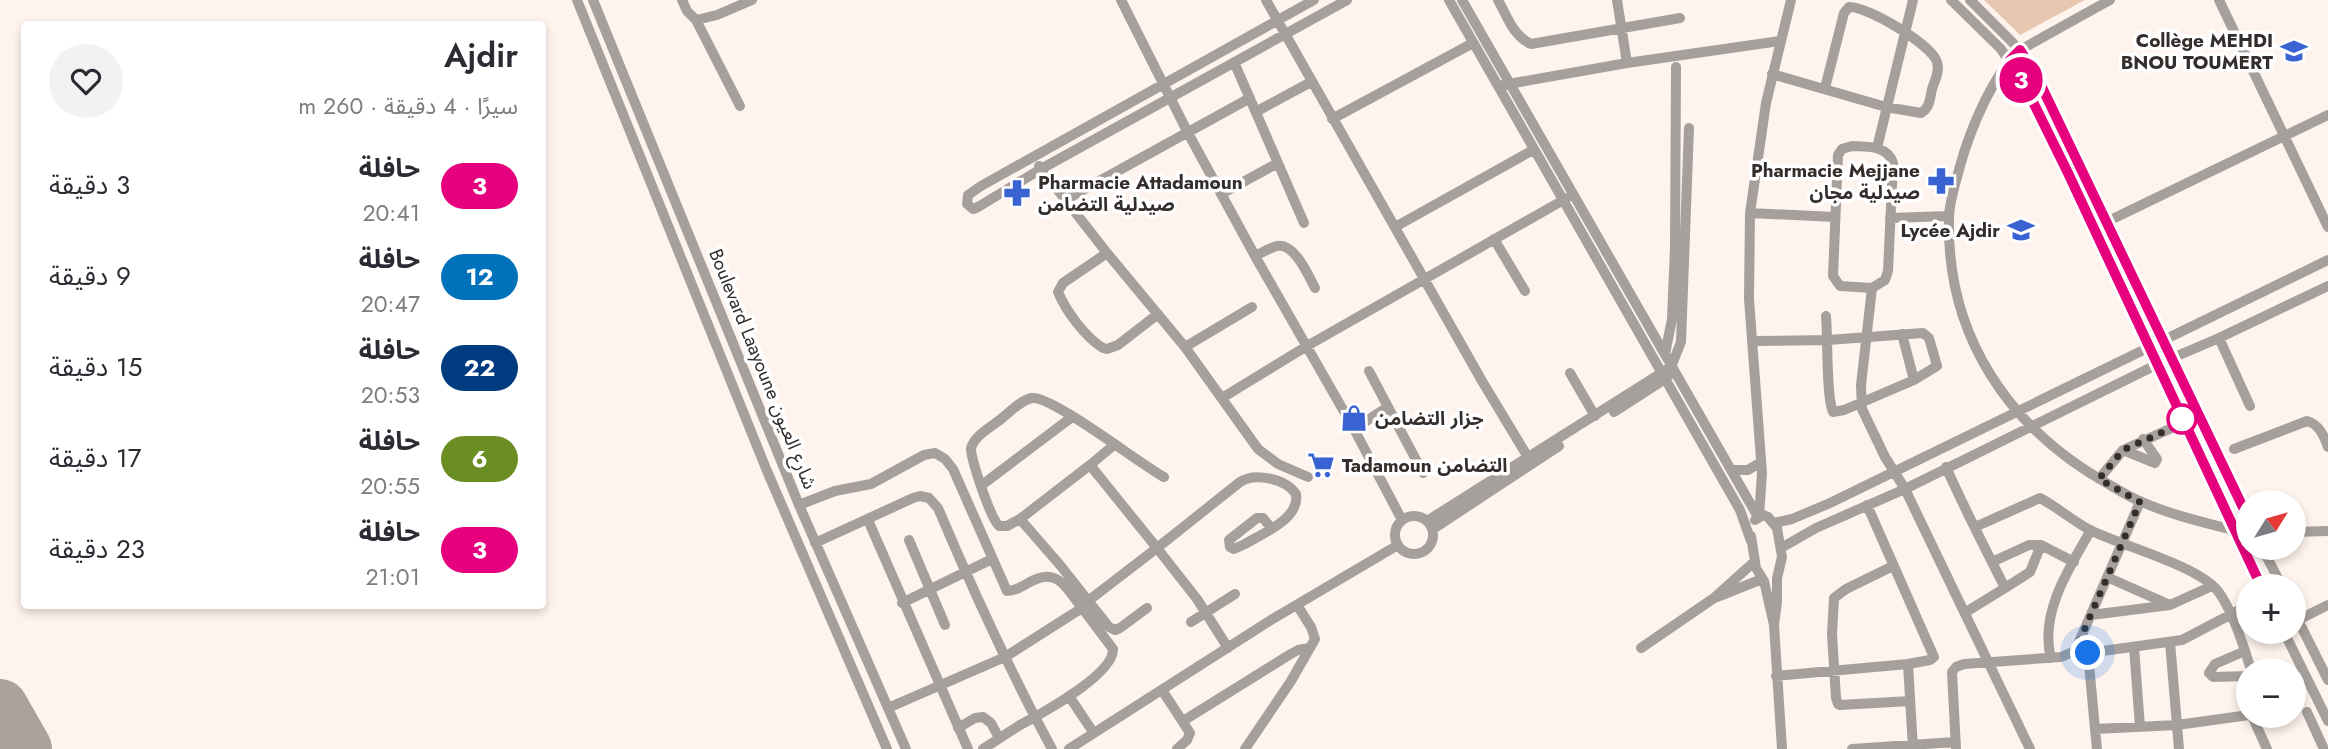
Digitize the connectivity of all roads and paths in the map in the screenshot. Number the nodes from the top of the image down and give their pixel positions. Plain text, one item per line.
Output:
1 (577, 0) edge
2 (593, 0) edge
3 (682, 0) edge
4 (752, 0) edge
5 (1121, 0) edge
6 (1266, 0) edge
7 (1314, 0) edge
8 (1348, 0) edge
9 (1449, 0) edge
10 (1462, 0) edge
11 (1498, 0) edge
12 (1617, 0) edge
13 (1791, 0) edge
14 (1913, 0) edge
15 (1951, 0) edge
16 (1970, 0) edge
17 (2219, 0) edge
18 (2104, 1) edge
19 (1680, 18) dead end
20 (696, 20) junction
21 (1277, 22) junction
22 (1620, 27) junction
23 (1904, 31) junction
24 (1284, 33) junction
25 (1780, 41) junction
26 (1473, 43) junction
27 (2020, 50) junction
28 (2010, 60) junction
29 (1234, 62) junction
30 (1628, 63) junction
31 (1676, 67) dead end
32 (1772, 74) junction
33 (1311, 82) junction
34 (1509, 84) junction
35 (1163, 86) junction
36 (1497, 86) junction
37 (1825, 88) junction
38 (1250, 98) junction
39 (1170, 99) junction
40 (740, 106) dead end
41 (1886, 107) junction
42 (1261, 109) dead end
43 (1117, 112) junction
44 (2328, 115) edge
45 (1332, 119) junction
46 (1124, 124) junction
47 (1689, 128) dead end
48 (1188, 133) junction
49 (2285, 136) junction
50 (1877, 148) junction
51 (1533, 150) junction
52 (1033, 158) junction
53 (1278, 163) junction
54 (1041, 169) junction
55 (1221, 194) junction
56 (1567, 197) junction
57 (1065, 200) junction
58 (1750, 213) junction
59 (1949, 216) junction
60 (1835, 217) junction
61 (1890, 218) junction
62 (2106, 222) junction
63 (1304, 223) dead end
64 (1395, 227) junction
65 (2094, 227) junction
66 (2328, 227) edge
67 (1494, 239) junction
68 (1107, 253) junction
69 (1255, 256) junction
70 (2328, 260) edge
71 (1425, 279) junction
72 (2328, 286) edge
73 (1315, 288) dead end
74 (1872, 288) junction
75 (1525, 291) dead end
76 (1252, 307) dead end
77 (1158, 314) junction
78 (1826, 316) dead end
79 (1902, 334) junction
80 (1867, 337) junction
81 (2219, 338) junction
82 (1828, 340) junction
83 (2162, 340) junction
84 (1752, 341) junction
85 (1307, 346) junction
86 (1185, 347) junction
87 (2148, 347) junction
88 (1665, 354) junction
89 (2170, 358) junction
90 (2156, 365) junction
91 (1369, 371) dead end
92 (1570, 373) dead end
93 (1668, 373) junction
94 (1914, 380) junction
95 (1222, 398) junction
96 (1862, 402) junction
97 (2250, 406) dead end
98 (1388, 407) junction
99 (2016, 411) junction
100 (1595, 416) junction
101 (1072, 417) junction
102 (2183, 423) junction
103 (2031, 426) junction
104 (1354, 429) junction
105 (2143, 439) junction
106 (1114, 445) junction
107 (2328, 447) edge
108 (2234, 449) dead end
109 (2123, 450) junction
110 (1530, 461) junction
111 (1090, 465) junction
112 (1946, 467) junction
113 (1761, 468) junction
114 (1732, 470) junction
115 (1894, 471) junction
116 (1423, 473) dead end
117 (1164, 477) dead end
118 (1308, 477) dead end
119 (2099, 479) junction
120 (982, 485) junction
121 (1905, 489) junction
122 (2236, 493) edge
123 (2140, 502) junction
124 (799, 505) junction
125 (1867, 505) junction
126 (1765, 518) junction
127 (1020, 519) junction
128 (868, 520) junction
129 (1402, 520) junction
130 (1430, 525) junction
131 (1975, 527) junction
132 (1271, 528) dead end
133 (2091, 530) junction
134 (2233, 530) junction
135 (2328, 531) edge
136 (2306, 532) edge
137 (909, 540) dead end
138 (1751, 541) junction
139 (815, 543) junction
140 (2122, 543) junction
141 (1398, 545) junction
142 (2041, 545) junction
143 (1157, 548) junction
144 (1781, 548) junction
145 (992, 559) junction
146 (1754, 562) junction
147 (1992, 562) junction
148 (2074, 562) junction
149 (1893, 566) junction
150 (965, 571) junction
151 (2255, 574) edge
152 (2107, 577) junction
153 (1777, 578) junction
154 (1763, 580) junction
155 (2212, 586) junction
156 (2005, 588) junction
157 (930, 590) junction
158 (2141, 590) junction
159 (1235, 594) dead end
160 (1714, 598) junction
161 (902, 603) junction
162 (1085, 605) junction
163 (1297, 605) junction
164 (2170, 605) junction
165 (2328, 605) edge
166 (1147, 608) dead end
167 (2135, 611) junction
168 (2236, 611) edge
169 (1206, 612) junction
170 (1966, 612) junction
171 (2306, 613) edge
172 (2229, 614) junction
173 (2091, 615) junction
174 (1191, 622) dead end
175 (945, 625) dead end
176 (1774, 625) junction
177 (2306, 636) edge
178 (2171, 642) junction
179 (2134, 647) junction
180 (1228, 648) junction
181 (1310, 648) junction
182 (1641, 648) dead end
183 (2075, 651) junction
184 (2245, 651) junction
185 (2088, 653) junction
186 (1935, 656) junction
187 (1005, 657) junction
188 (2052, 658) junction
189 (2247, 658) edge
190 (1908, 664) junction
191 (1989, 664) junction
192 (1954, 669) junction
193 (1833, 670) junction
194 (1776, 676) junction
195 (2236, 676) edge
196 (2328, 680) edge
197 (2306, 682) edge
198 (939, 684) junction
199 (1162, 690) junction
200 (1069, 696) junction
201 (1910, 701) junction
202 (888, 708) junction
203 (2322, 708) junction
204 (2306, 712) joint
205 (1035, 717) junction
206 (2236, 718) edge
207 (1183, 720) junction
208 (2328, 721) edge
209 (2177, 725) junction
210 (2140, 727) junction
211 (958, 728) junction
212 (2256, 728) edge
213 (2095, 729) junction
214 (1093, 732) junction
215 (999, 738) junction
216 (1955, 745) edge
217 (1913, 746) edge
218 (887, 749) edge
219 (905, 749) edge
220 (968, 749) edge
221 (983, 749) edge
222 (1052, 749) edge
223 (1069, 749) edge
224 (1177, 749) edge
225 (1245, 749) edge
226 (1782, 749) edge
227 (1852, 749) edge
228 (2030, 749) edge
229 (2097, 749) edge
230 (2179, 749) edge
231 (2267, 749) edge
232 (2324, 749) edge

1 - 218 street, Boulevard Laayoune شارع العيون
2 - 124 street, Boulevard Laayoune شارع العيون
3 - 20 street
4 - 20 street
5 - 35 street
6 - 21 street
7 - 21 street
8 - 24 street
9 - 26 street
10 - 34 street
11 - 22 street
12 - 22 street
13 - 25 street
14 - 23 street
15 - 28 street
16 - 27 street
17 - 49 street
18 - 27 street
19 - 22 street
20 - 40 street
21 - 24 street
21 - 35 street
22 - 30 street
23 - 37 street
23 - 41 street
23 - 41 street
24 - 29 street
24 - 33 street
25 - 30 street
25 - 32 street
26 - 36 street
26 - 45 street
27 - 28 street
27 - 62 street
28 - 59 street
28 - 65 street
29 - 38 street
29 - 39 street
30 - 34 street
31 - 88 street
32 - 37 street
32 - 58 street
33 - 42 street
33 - 45 street
34 - 36 street
34 - 56 street
35 - 39 street
35 - 43 street
36 - 51 street
37 - 41 street
38 - 48 street
38 - 53 street
39 - 46 street
39 - 48 street
41 - 50 street
43 - 46 street
43 - 52 street
44 - 49 street
45 - 64 street
46 - 54 street
47 - 93 street
48 - 55 street
48 - 57 street
49 - 62 street
49 - 66 street
50 - 60 street
50 - 61 street
51 - 56 street
51 - 64 street
52 - 54 street
52 - 54 street
53 - 55 street
53 - 63 street
54 - 57 street
55 - 69 street
56 - 67 street
56 - 88 street
56 - 93 street
57 - 68 street
58 - 60 street
58 - 84 street
59 - 61 street
59 - 99 street
60 - 74 street
61 - 74 street
62 - 65 street
62 - 83 street
64 - 71 street
65 - 87 street
67 - 71 street
67 - 75 street
68 - 77 street
68 - 77 street
69 - 73 street
69 - 85 street
70 - 83 street
71 - 85 street
71 - 110 street
72 - 81 street
74 - 80 street
76 - 86 street
77 - 86 street
78 - 82 street
79 - 80 street
79 - 94 street
79 - 94 street
80 - 82 street
80 - 96 street
81 - 89 street
81 - 97 street
82 - 84 street
82 - 96 street
83 - 87 street
83 - 89 street
84 - 113 street
85 - 95 street
85 - 104 street
86 - 95 street
87 - 90 street
87 - 99 street
88 - 93 street
89 - 90 street
89 - 122 street
90 - 102 street
90 - 103 street
91 - 98 street
92 - 100 street
93 - 100 street
93 - 110 street
93 - 114 street
93 - 138 street
94 - 96 street
95 - 118 street
96 - 115 street
98 - 104 street
98 - 116 street
99 - 103 street
99 - 115 street
100 - 110 street
101 - 106 street
101 - 120 street
101 - 120 street
102 - 105 street
102 - 134 street
103 - 112 street
103 - 119 street
104 - 129 street
105 - 109 street
105 - 109 street
106 - 111 street
106 - 117 street
107 - 108 street
109 - 119 street
110 - 130 street
111 - 127 street
111 - 143 street
112 - 121 street
112 - 131 street
113 - 114 street
113 - 126 street
114 - 126 street
115 - 121 street
115 - 126 street
119 - 123 street
120 - 127 street
121 - 125 street
121 - 170 street
123 - 134 street
123 - 140 street
124 - 139 street, Boulevard Laayoune شارع العيون
124 - 145 street
125 - 144 street
125 - 149 street
126 - 138 street
126 - 144 street
127 - 162 street
128 - 139 street
128 - 150 street
128 - 161 street
129 - 130 street
129 - 141 street
130 - 141 street
131 - 133 street
131 - 147 street
132 - 143 street
133 - 140 street
133 - 148 street
134 - 151 street
135 - 136 street
137 - 157 street
138 - 146 street
139 - 202 street, Boulevard Laayoune شارع العيون
140 - 152 street
140 - 155 street
141 - 163 street
142 - 147 street
142 - 148 street
142 - 156 street
143 - 162 street
143 - 169 street
144 - 153 street
145 - 150 street
145 - 162 street
146 - 154 street
146 - 160 street
147 - 156 street
148 - 188 street
149 - 186 street
149 - 193 street
150 - 157 street
150 - 187 street
152 - 158 street
152 - 173 street
153 - 154 street
153 - 176 street
154 - 160 street
154 - 176 street
155 - 164 street
155 - 172 street
156 - 170 street
157 - 161 street
157 - 175 street
158 - 164 street
158 - 167 street
159 - 169 street
160 - 182 street
161 - 198 street
162 - 166 street
162 - 187 street
162 - 200 street
163 - 180 street
163 - 181 street
164 - 167 street
165 - 171 street
167 - 173 street
168 - 172 street
169 - 174 street
169 - 180 street
170 - 191 street
172 - 178 street
172 - 184 street
173 - 183 street
176 - 194 street
177 - 196 street
178 - 179 street
178 - 209 street
179 - 185 street
179 - 210 street
180 - 199 street
181 - 207 street
181 - 225 street
183 - 185 street
183 - 188 street
184 - 189 street
184 - 195 street
185 - 213 street
186 - 190 street
186 - 192 street
187 - 198 street
187 - 205 street
188 - 191 street
190 - 193 street
190 - 201 street
191 - 192 street
191 - 228 street
192 - 216 street
193 - 194 street
193 - 201 street
194 - 226 street
197 - 203 street
198 - 202 street
198 - 211 street
199 - 207 street
199 - 214 street
200 - 205 street
200 - 214 street
201 - 217 street
202 - 219 street, Boulevard Laayoune شارع العيون
203 - 204 street
203 - 208 street
204 - 232 street
205 - 215 street
205 - 222 street
206 - 209 street
207 - 224 street
209 - 210 street
209 - 230 street
210 - 213 street
211 - 215 street
211 - 220 street
212 - 231 street
213 - 229 street
214 - 223 street
215 - 221 street
216 - 217 street
217 - 227 street

